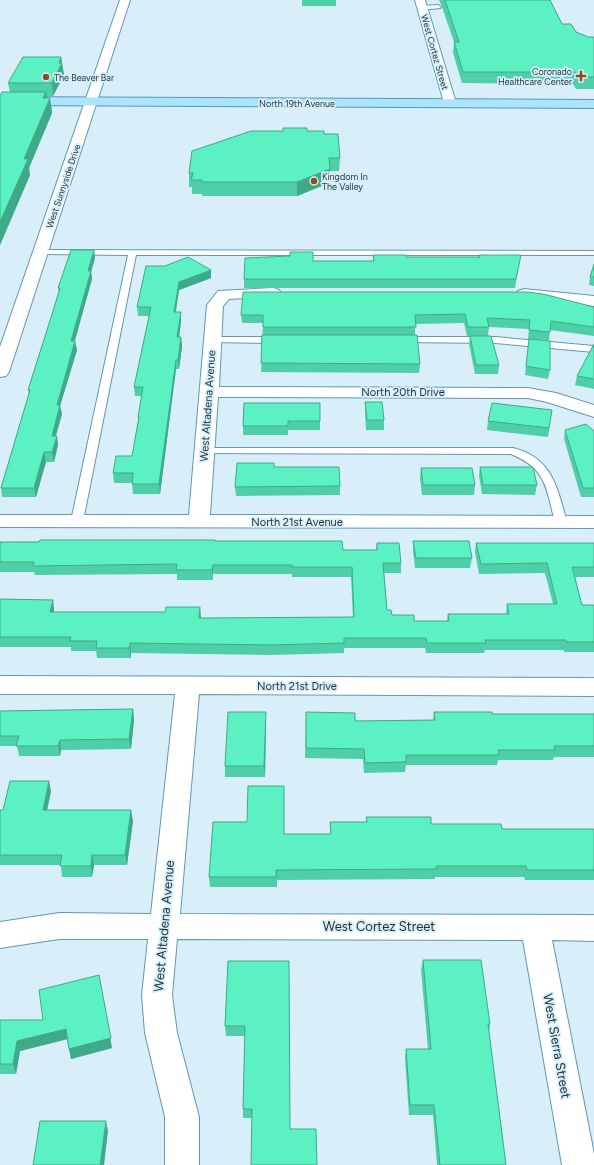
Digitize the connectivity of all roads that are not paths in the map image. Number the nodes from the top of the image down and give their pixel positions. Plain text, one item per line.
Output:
1 (125, 0) edge
2 (421, 4) edge
3 (438, 8) dead end
4 (0, 101) edge
5 (91, 102) junction
6 (450, 103) junction
7 (594, 104) edge
8 (40, 252) junction
9 (132, 253) junction
10 (594, 253) edge
11 (289, 294) edge
12 (511, 294) edge
13 (594, 301) edge
14 (213, 340) junction
15 (284, 340) edge
16 (392, 340) edge
17 (594, 349) edge
18 (0, 372) edge
19 (209, 392) junction
20 (594, 411) edge
21 (204, 451) junction
22 (0, 521) edge
23 (77, 522) junction
24 (199, 522) junction
25 (562, 522) junction
26 (594, 522) edge
27 (0, 685) edge
28 (188, 686) junction
29 (594, 687) edge
30 (164, 925) junction
31 (535, 927) junction
32 (594, 928) edge
33 (0, 935) edge
34 (182, 1165) edge
35 (579, 1165) edge

1 - 5 street, West Sunnyside Drive
2 - 3 lane
2 - 6 street, West Cortez Street
4 - 5 main road, North 19th Avenue
5 - 6 main road, North 19th Avenue
5 - 8 street, West Sunnyside Drive
6 - 7 main road, North 19th Avenue
8 - 9 lane
8 - 18 street, West Sunnyside Drive
9 - 10 lane
9 - 23 lane
11 - 14 street, West Altadena Avenue
12 - 13 street
14 - 15 lane
14 - 19 street, West Altadena Avenue
16 - 17 lane
19 - 20 street, North 20th Drive
19 - 21 street, West Altadena Avenue
21 - 24 street, West Altadena Avenue
21 - 25 lane
22 - 23 street, North 21st Avenue
23 - 24 street, North 21st Avenue
24 - 25 street, North 21st Avenue
25 - 26 street, North 21st Avenue
27 - 28 street, North 21st Drive
28 - 29 street, North 21st Drive
28 - 30 street, West Altadena Avenue
30 - 31 street, West Cortez Street
30 - 33 street, West Cortez Street
30 - 34 street, West Altadena Avenue
31 - 32 street, West Cortez Street
31 - 35 street, West Sierra Street

